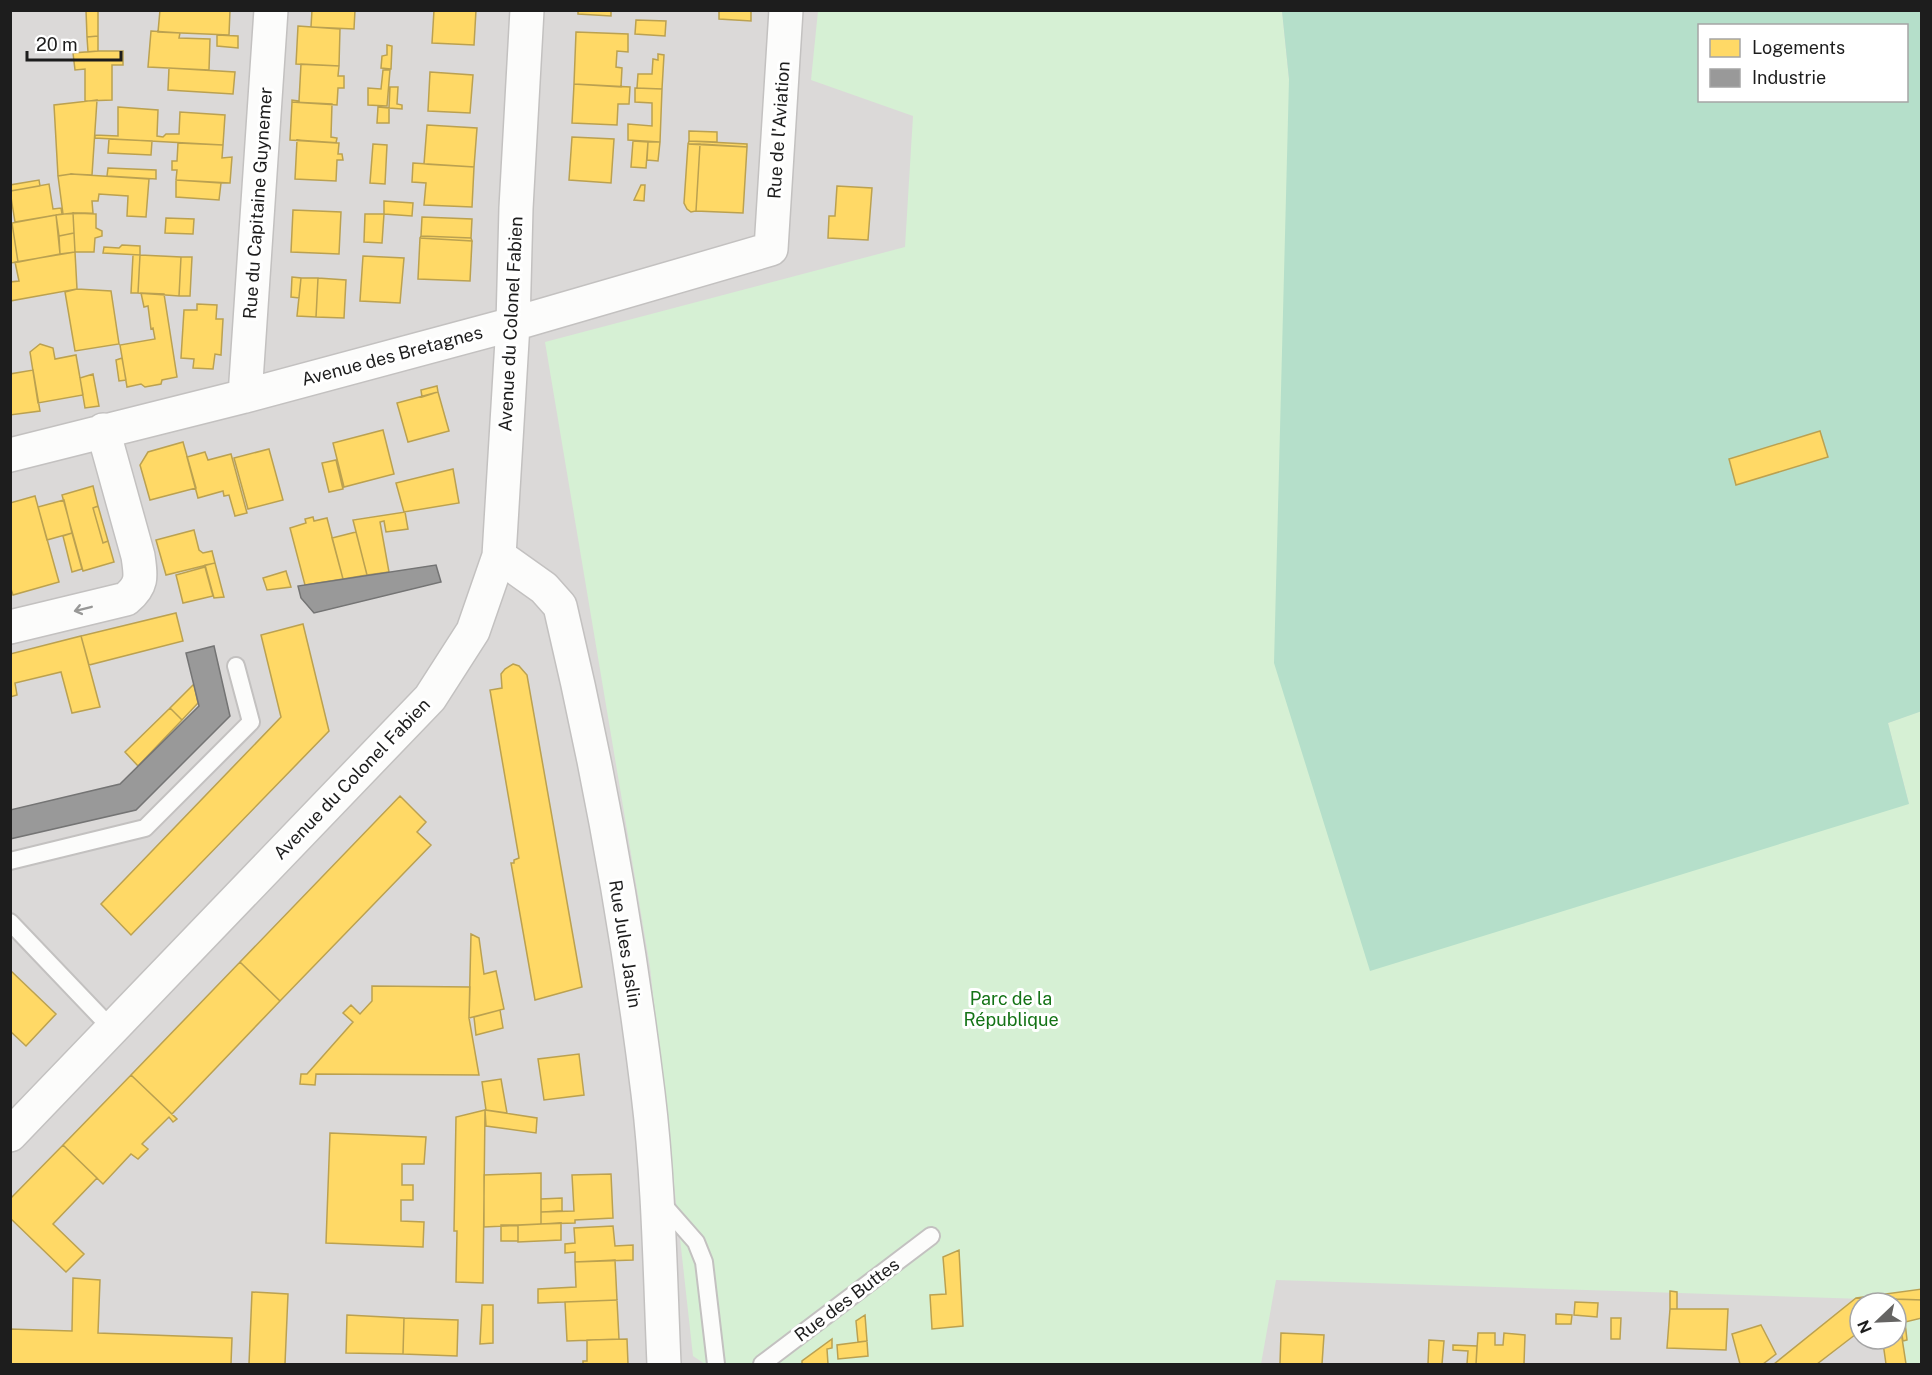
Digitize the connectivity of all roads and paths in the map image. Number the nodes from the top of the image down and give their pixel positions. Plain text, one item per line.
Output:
1 (271, 10) edge
2 (527, 10) edge
3 (786, 10) edge
4 (771, 249) joint
5 (513, 324) junction
6 (245, 396) junction
7 (103, 430) junction
8 (10, 455) edge
9 (499, 556) junction
10 (10, 627) edge
11 (236, 666) dead end
12 (10, 861) edge
13 (10, 922) edge
14 (113, 1030) junction
15 (10, 1135) edge
16 (657, 1198) junction
17 (931, 1236) dead end
18 (664, 1365) edge
19 (716, 1365) edge
20 (762, 1365) edge

1 - 6 street, Rue du Capitaine Guynemer
2 - 5 street, Avenue du Colonel Fabien
3 - 4 street, Rue de l'Aviation
4 - 5 street, Avenue des Bretagnes
5 - 6 street, Avenue des Bretagnes
5 - 9 street, Avenue du Colonel Fabien
6 - 7 street, Avenue des Bretagnes
7 - 8 street, Avenue des Bretagnes
7 -> 10 street
9 - 14 street, Avenue du Colonel Fabien
9 - 16 street, Rue Jules Jaslin
11 - 12 lane
13 - 14 lane
14 - 15 street, Avenue du Colonel Fabien
16 - 18 street, Rue Jules Jaslin
16 - 19 lane
17 - 20 lane, Rue des Buttes

